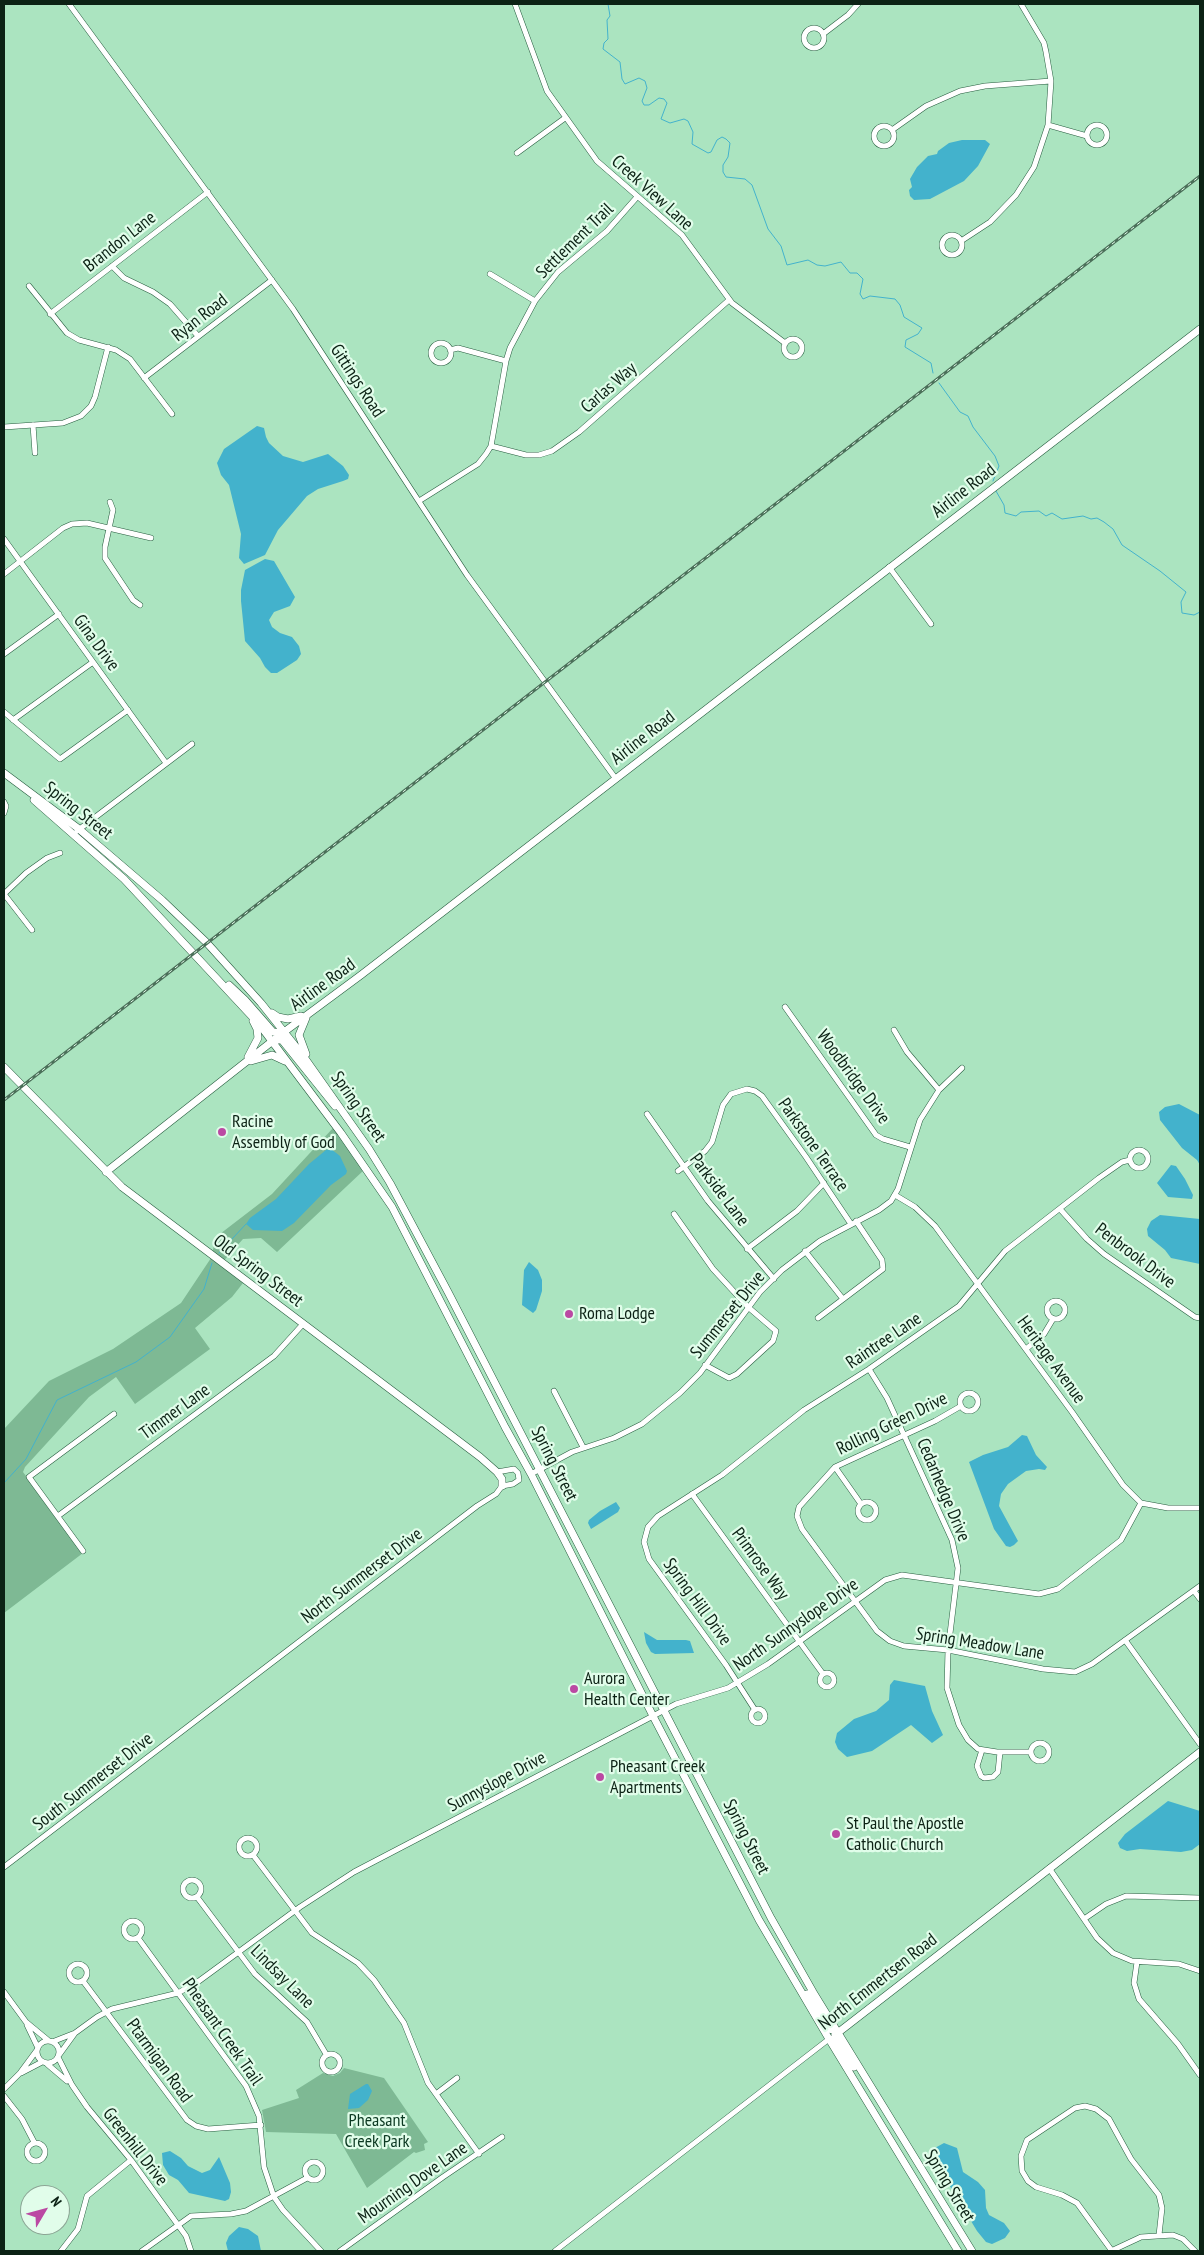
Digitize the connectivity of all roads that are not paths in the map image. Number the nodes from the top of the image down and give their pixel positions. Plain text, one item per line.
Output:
1 (69, 4) edge
2 (515, 4) edge
3 (858, 4) edge
4 (1021, 4) edge
5 (823, 34) dead end
6 (1051, 81) junction
7 (566, 118) junction
8 (1048, 125) junction
9 (892, 130) junction
10 (1087, 136) junction
11 (518, 153) dead end
12 (208, 192) junction
13 (637, 197) junction
14 (961, 241) dead end
15 (112, 266) junction
16 (490, 274) dead end
17 (272, 280) junction
18 (29, 286) dead end
19 (729, 300) junction
20 (535, 301) junction
21 (50, 314) junction
22 (1200, 329) edge
23 (198, 336) junction
24 (785, 343) dead end
25 (108, 347) junction
26 (450, 350) junction
27 (506, 361) junction
28 (144, 378) junction
29 (172, 414) dead end
30 (33, 425) junction
31 (4, 428) edge
32 (491, 446) junction
33 (35, 453) dead end
34 (419, 501) junction
35 (110, 502) dead end
36 (109, 528) junction
37 (151, 538) dead end
38 (4, 539) edge
39 (20, 561) junction
40 (890, 568) junction
41 (4, 574) edge
42 (140, 605) dead end
43 (59, 614) junction
44 (931, 624) dead end
45 (4, 654) edge
46 (93, 662) junction
47 (128, 710) junction
48 (4, 712) edge
49 (13, 720) junction
50 (192, 744) dead end
51 (166, 763) junction
52 (4, 773) edge
53 (616, 779) junction
54 (5, 804) edge
55 (4, 813) edge
56 (76, 831) junction
57 (60, 853) dead end
58 (4, 894) edge
59 (32, 930) dead end
60 (213, 973) junction
61 (243, 1006) junction
62 (263, 1007) junction
63 (786, 1007) dead end
64 (309, 1014) junction
65 (894, 1030) dead end
66 (284, 1032) junction
67 (273, 1040) junction
68 (242, 1065) junction
69 (4, 1067) edge
70 (293, 1068) junction
71 (962, 1068) dead end
72 (314, 1070) junction
73 (939, 1090) junction
74 (648, 1114) dead end
75 (358, 1132) junction
76 (910, 1147) junction
77 (1130, 1160) dead end
78 (684, 1167) junction
79 (678, 1171) dead end
80 (106, 1172) junction
81 (824, 1183) junction
82 (894, 1195) junction
83 (1060, 1209) junction
84 (674, 1214) dead end
85 (854, 1222) junction
86 (747, 1249) junction
87 (805, 1251) junction
88 (774, 1279) junction
89 (978, 1285) junction
90 (843, 1299) junction
91 (748, 1307) junction
92 (818, 1318) dead end
93 (1200, 1318) edge
94 (1054, 1319) dead end
95 (303, 1324) junction
96 (1026, 1349) junction
97 (706, 1365) junction
98 (869, 1369) junction
99 (554, 1391) dead end
100 (961, 1406) dead end
101 (114, 1414) dead end
102 (904, 1436) junction
103 (583, 1447) junction
104 (835, 1468) junction
105 (540, 1469) junction
106 (497, 1472) junction
107 (531, 1474) junction
108 (502, 1486) junction
109 (692, 1494) junction
110 (1141, 1503) junction
111 (861, 1504) dead end
112 (1200, 1508) edge
113 (798, 1513) joint
114 (58, 1516) junction
115 (645, 1534) joint
116 (83, 1551) dead end
117 (957, 1582) junction
118 (1200, 1586) edge
119 (1194, 1591) junction
120 (1200, 1599) edge
121 (854, 1602) junction
122 (1125, 1640) junction
123 (799, 1642) junction
124 (948, 1650) junction
125 (823, 1674) dead end
126 (738, 1682) junction
127 (664, 1710) junction
128 (754, 1710) dead end
129 (653, 1716) junction
130 (199, 1718) joint
131 (1200, 1744) edge
132 (982, 1750) junction
133 (1000, 1752) junction
134 (1030, 1752) dead end
135 (1200, 1752) edge
136 (698, 1777) junction
137 (687, 1782) junction
138 (253, 1855) dead end
139 (744, 1866) junction
140 (4, 1867) edge
141 (1049, 1868) junction
142 (733, 1871) junction
143 (197, 1897) dead end
144 (1200, 1898) edge
145 (294, 1911) junction
146 (1084, 1919) junction
147 (138, 1938) dead end
148 (238, 1952) junction
149 (1137, 1962) junction
150 (1200, 1971) edge
151 (84, 1981) dead end
152 (807, 1983) junction
153 (799, 1988) junction
154 (4, 1992) edge
155 (178, 1993) junction
156 (106, 2012) junction
157 (26, 2022) junction
158 (838, 2032) junction
159 (75, 2033) junction
160 (828, 2039) junction
161 (51, 2042) junction
162 (38, 2049) junction
163 (326, 2054) dead end
164 (58, 2056) junction
165 (45, 2062) junction
166 (20, 2073) junction
167 (1200, 2075) edge
168 (457, 2078) dead end
169 (72, 2085) junction
170 (870, 2086) junction
171 (4, 2089) edge
172 (861, 2092) junction
173 (436, 2094) junction
174 (4, 2096) edge
175 (261, 2125) junction
176 (502, 2137) dead end
177 (34, 2142) dead end
178 (479, 2154) junction
179 (131, 2160) junction
180 (307, 2178) dead end
181 (932, 2187) junction
182 (922, 2193) junction
183 (274, 2197) junction
184 (178, 2225) junction
185 (1159, 2235) junction
186 (61, 2251) edge
187 (142, 2251) edge
188 (191, 2251) edge
189 (320, 2251) edge
190 (340, 2251) edge
191 (555, 2251) edge
192 (958, 2251) edge
193 (972, 2251) edge
194 (1111, 2251) edge
195 (1195, 2251) edge

1 - 12 street, Gittings Road
2 - 7 street, Creek View Lane
3 - 5 street
4 - 6 street
6 - 8 street
6 - 9 street
7 - 11 street
7 - 13 street, Creek View Lane
8 - 10 street
8 - 14 street
9 - 9 street
10 - 10 street
12 - 15 street, Brandon Lane
12 - 17 street, Gittings Road
13 - 19 street, Creek View Lane
13 - 20 street, Settlement Trail
15 - 21 street, Brandon Lane
15 - 23 street
16 - 20 street
17 - 23 street, Ryan Road
17 - 34 street, Gittings Road
18 - 21 street
19 - 24 street, Creek View Lane
19 - 32 street, Carlas Way
20 - 27 street, Settlement Trail
21 - 25 street
22 - 40 main road, Airline Road
23 - 28 street, Ryan Road
25 - 28 street
25 - 30 street
26 - 26 street
26 - 27 street
27 - 32 street, Settlement Trail
28 - 29 street
30 - 31 street
30 - 33 street
32 - 34 street, Settlement Trail
34 - 53 street, Gittings Road
35 - 36 street
36 - 37 street
36 - 39 street
36 - 42 street
38 - 39 street, Gina Drive
39 - 41 street
39 - 43 street, Gina Drive
40 - 44 street
40 - 53 main road, Airline Road
43 - 45 street
43 - 46 street, Gina Drive
46 - 47 street, Gina Drive
46 - 49 street
47 - 49 street
47 - 51 street, Gina Drive
48 - 49 street
50 - 51 street
51 - 56 street
52 - 56 main road, Spring Street
53 - 64 main road, Airline Road
54 - 55 street
56 - 60 main road, Spring Street
56 - 62 main road, Spring Street
57 - 58 street
58 - 59 street
60 - 61 main road, Spring Street
60 - 66 main road
61 - 67 main road, Spring Street
61 - 68 main road
62 - 64 main road
62 - 66 main road, Spring Street
63 - 76 street, Woodbridge Drive
64 - 66 main road, Airline Road
64 - 72 main road
65 - 73 street
66 - 67 main road, Airline Road
66 - 72 main road, Spring Street
67 - 68 main road, Airline Road
67 - 70 main road, Spring Street
67 - 75 main road
68 - 70 main road
68 - 80 main road, Airline Road
69 - 80 main road, Old Spring Street
70 - 107 main road, Spring Street
71 - 73 street, Summerset Drive
72 - 75 main road, Spring Street
73 - 76 street, Summerset Drive
74 - 78 street, Parkside Lane
75 - 105 main road, Spring Street
76 - 82 street, Summerset Drive
77 - 83 street, Raintree Lane
78 - 79 street
78 - 81 street, Parkstone Terrace
78 - 86 street, Parkside Lane
80 - 95 main road, Old Spring Street
81 - 85 street, Parkstone Terrace
81 - 86 street
82 - 85 street, Summerset Drive
82 - 89 street, Heritage Avenue
83 - 89 street, Raintree Lane
83 - 93 street, Penbrook Drive
84 - 91 street
85 - 87 street, Summerset Drive
85 - 90 street, Parkstone Terrace
86 - 88 street, Parkside Lane
87 - 88 street, Summerset Drive
87 - 90 street
88 - 91 street, Summerset Drive
89 - 96 street, Heritage Avenue
89 - 98 street, Raintree Lane
90 - 92 street
91 - 97 street, Summerset Drive
91 - 97 street
94 - 96 street
95 - 106 main road, Old Spring Street
95 - 114 street, Timmer Lane
96 - 110 street, Heritage Avenue
97 - 103 street, Summerset Drive
98 - 102 street, Cedarhedge Drive
98 - 109 street, Raintree Lane
99 - 103 street
100 - 102 street, Rolling Green Drive
101 - 114 street
102 - 104 street, Rolling Green Drive
102 - 117 street, Cedarhedge Drive
103 - 105 street, Summerset Drive
104 - 111 street
104 - 113 street, Rolling Green Drive
105 - 107 street, Summerset Drive
105 - 127 main road, Spring Street
106 - 108 main road
106 - 108 street, North Summerset Drive
107 - 129 main road, Spring Street
108 - 130 street, North Summerset Drive
109 - 115 street, Raintree Lane
109 - 123 street, Primrose Way
110 - 112 street
110 - 117 street
113 - 121 street, Spring Meadow Lane
114 - 116 street
115 - 126 street, Spring Hill Drive
117 - 121 street, North Sunnyslope Drive
117 - 124 street, Cedarhedge Drive
118 - 119 street, Spring Meadow Lane
119 - 120 street
119 - 122 street, Spring Meadow Lane
121 - 123 street, North Sunnyslope Drive
121 - 124 street, Spring Meadow Lane
122 - 124 street, Spring Meadow Lane
122 - 131 street
123 - 125 street, Primrose Way
123 - 126 street, North Sunnyslope Drive
124 - 132 street, Cedarhedge Drive
126 - 127 street, North Sunnyslope Drive
126 - 128 street, Spring Hill Drive
127 - 129 street, North Sunnyslope Drive
127 - 136 main road, Spring Street
129 - 137 main road, Spring Street
129 - 145 street, Sunnyslope Drive
130 - 140 street, South Summerset Drive
132 - 133 street
132 - 133 street
133 - 134 street
135 - 141 main road, North Emmertsen Road
136 - 137 main road
136 - 139 main road, Spring Street
137 - 142 main road, Spring Street
138 - 145 street
139 - 142 main road
139 - 152 main road, Spring Street
141 - 146 street
141 - 158 main road, North Emmertsen Road
142 - 153 main road, Spring Street
143 - 148 street, Lindsay Lane
144 - 146 street
145 - 148 street
145 - 173 street
146 - 149 street
147 - 155 street, Pheasant Creek Trail
148 - 155 street
148 - 163 street, Lindsay Lane
149 - 150 street
149 - 167 street
151 - 156 street, Ptarmigan Road
152 - 153 main road
152 - 158 main road, Spring Street
153 - 158 main road
153 - 160 main road, Spring Street
154 - 157 street
155 - 156 street
155 - 175 street, Pheasant Creek Trail
156 - 159 street
156 - 175 street, Ptarmigan Road
157 - 161 street
157 - 162 street
158 - 160 main road, North Emmertsen Road
158 - 170 main road, Spring Street
159 - 161 street
159 - 164 street
160 - 170 main road
160 - 172 main road, Spring Street
160 - 191 street, North Emmertsen Road
161 - 162 street
161 - 164 street
162 - 165 street
162 - 166 street
164 - 165 street
164 - 169 street, Greenhill Drive
165 - 166 street
165 - 169 street, Greenhill Drive
166 - 171 street
168 - 173 street
169 - 179 street, Greenhill Drive
170 - 172 main road
170 - 181 main road, Spring Street
172 - 182 main road, Spring Street
173 - 178 street
174 - 177 street
175 - 183 street, Pheasant Creek Trail
176 - 178 street, Mourning Dove Lane
178 - 190 street, Mourning Dove Lane
179 - 184 street, Greenhill Drive
179 - 186 street
180 - 183 street
181 - 182 main road
181 - 193 main road, Spring Street
182 - 192 main road, Spring Street
183 - 184 street
183 - 189 street, Pheasant Creek Trail
184 - 187 street
184 - 188 street, Greenhill Drive
185 - 194 street
185 - 194 street
185 - 195 street

